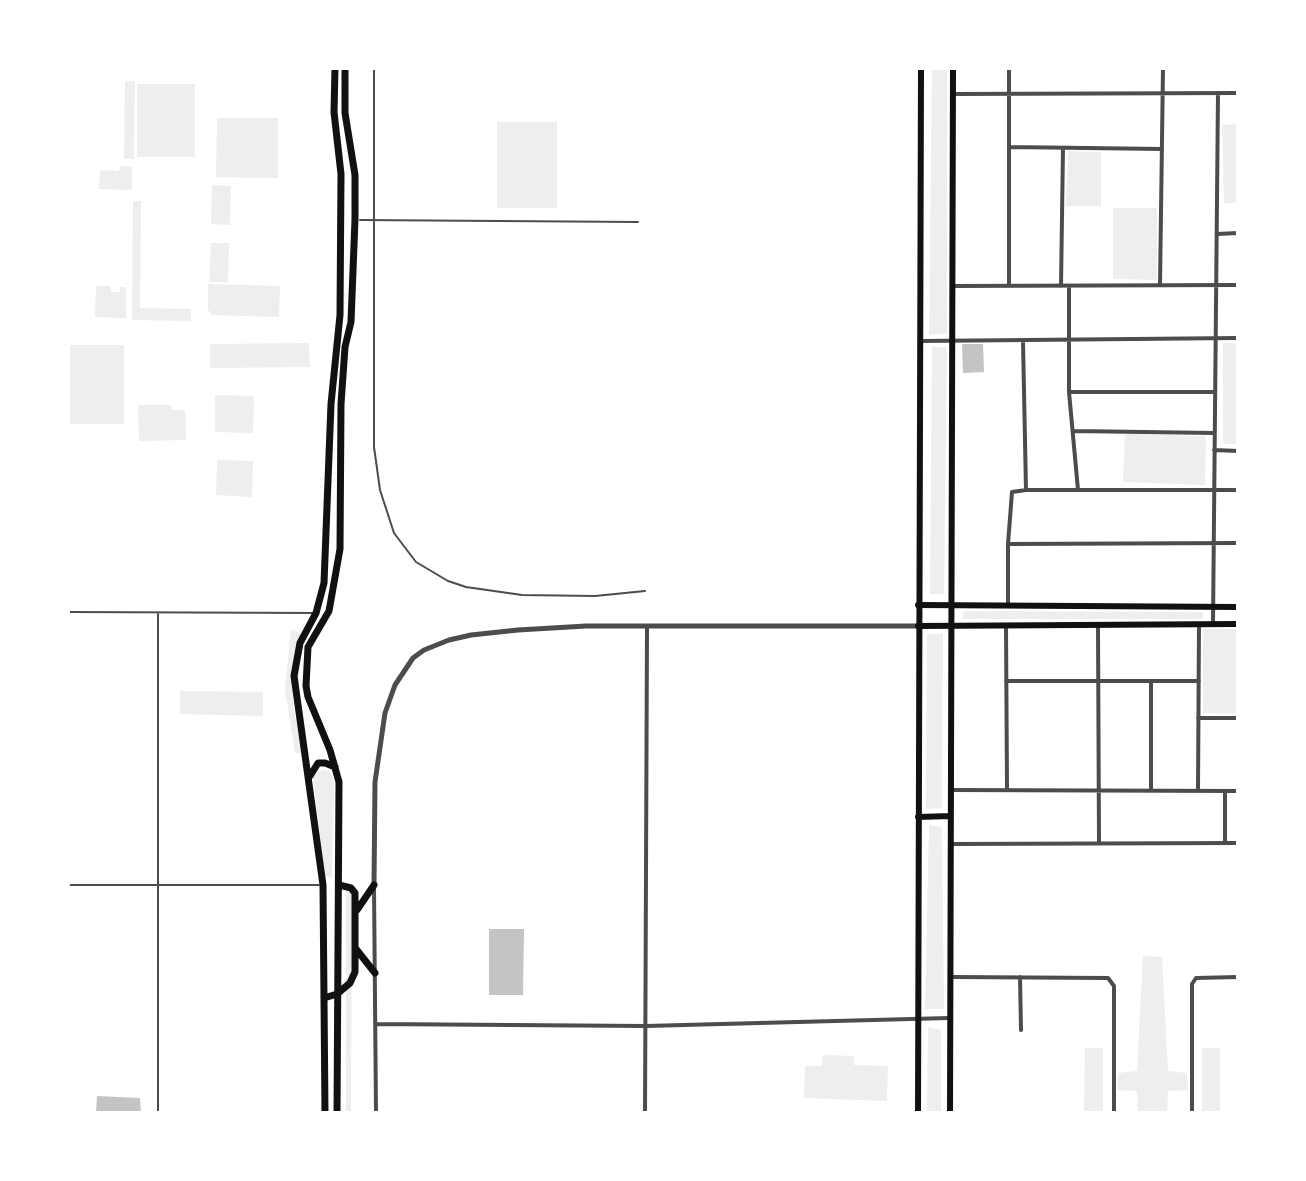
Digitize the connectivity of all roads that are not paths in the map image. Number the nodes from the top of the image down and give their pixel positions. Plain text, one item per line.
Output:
1 (335, 68) edge
2 (345, 68) edge
3 (374, 68) edge
4 (921, 68) edge
5 (953, 68) edge
6 (1009, 68) edge
7 (1163, 68) edge
8 (1009, 92) junction
9 (1163, 92) junction
10 (1218, 93) junction
11 (1238, 93) edge
12 (954, 94) junction
13 (1009, 147) junction
14 (1063, 148) junction
15 (1162, 149) junction
16 (355, 219) junction
17 (375, 221) junction
18 (638, 222) dead end
19 (1238, 233) edge
20 (1217, 234) junction
21 (1160, 285) junction
22 (1216, 285) junction
23 (1238, 285) edge
24 (953, 286) junction
25 (1009, 286) junction
26 (1061, 286) junction
27 (1069, 286) junction
28 (1216, 338) junction
29 (1238, 338) edge
30 (920, 341) junction
31 (953, 341) junction
32 (1023, 341) junction
33 (1070, 342) junction
34 (1069, 392) junction
35 (1215, 392) junction
36 (1073, 431) junction
37 (1214, 433) junction
38 (1214, 450) junction
39 (1238, 451) edge
40 (1026, 490) junction
41 (1078, 490) junction
42 (1214, 490) junction
43 (1238, 490) edge
44 (1213, 543) junction
45 (1238, 543) edge
46 (1008, 544) junction
47 (645, 591) dead end
48 (918, 605) junction
49 (952, 605) junction
50 (1008, 605) junction
51 (1213, 607) junction
52 (1238, 607) edge
53 (68, 612) edge
54 (316, 613) junction
55 (158, 614) junction
56 (1199, 624) junction
57 (1213, 624) junction
58 (1238, 624) edge
59 (1006, 625) junction
60 (1098, 625) junction
61 (918, 626) junction
62 (951, 626) junction
63 (647, 627) junction
64 (1006, 681) junction
65 (1098, 681) junction
66 (1151, 681) junction
67 (1199, 681) junction
68 (1198, 718) junction
69 (1238, 718) edge
70 (335, 767) junction
71 (308, 781) junction
72 (951, 790) junction
73 (1007, 790) junction
74 (1098, 790) junction
75 (1151, 791) junction
76 (1198, 791) junction
77 (1225, 791) junction
78 (1238, 791) edge
79 (951, 816) junction
80 (918, 817) junction
81 (1099, 843) junction
82 (1225, 843) junction
83 (1238, 843) edge
84 (951, 844) junction
85 (68, 885) edge
86 (159, 885) junction
87 (323, 885) junction
88 (339, 885) junction
89 (374, 885) junction
90 (356, 911) junction
91 (355, 948) junction
92 (375, 973) junction
93 (950, 977) junction
94 (1020, 977) junction
95 (1238, 977) edge
96 (337, 994) junction
97 (324, 998) junction
98 (950, 1018) junction
99 (918, 1020) junction
100 (376, 1024) junction
101 (646, 1026) junction
102 (1021, 1030) dead end
103 (325, 1080) junction
104 (337, 1081) junction
105 (158, 1113) edge
106 (325, 1113) edge
107 (337, 1113) edge
108 (376, 1113) edge
109 (645, 1113) edge
110 (918, 1113) edge
111 (950, 1113) edge
112 (1114, 1113) edge
113 (1192, 1113) edge

1 - 54 highway
2 - 16 highway
3 - 17 lane
4 - 30 main road
5 - 12 main road
6 - 8 street
7 - 9 street
8 - 9 street
8 - 12 street
8 - 13 street
9 - 10 street
9 - 15 street
10 - 11 street
10 - 20 street
12 - 24 main road
13 - 14 street
13 - 25 street
14 - 15 street
14 - 26 street
15 - 21 street
16 - 17 lane
16 - 70 highway
17 - 18 lane
17 - 47 lane
19 - 20 street
20 - 22 street
21 - 22 street
21 - 27 street
22 - 23 street
22 - 28 street
24 - 25 street
24 - 31 main road
25 - 26 street
26 - 27 street
27 - 33 street
28 - 29 street
28 - 33 street
28 - 35 street
30 - 31 street
30 - 48 main road
31 - 32 street
31 - 49 main road
32 - 33 street
32 - 40 street
33 - 34 street
34 - 35 street
34 - 36 street
35 - 37 street
36 - 37 street
36 - 41 street
37 - 38 street
38 - 39 street
38 - 42 street
40 - 41 street
40 - 46 street
41 - 42 street
42 - 43 street
42 - 44 street
44 - 45 street
44 - 46 street
44 - 51 street
46 - 50 street
48 - 49 main road
48 - 61 main road
49 - 50 main road
49 - 62 main road
50 - 51 main road
51 - 52 main road
51 - 57 street
53 - 55 lane
54 - 55 lane
54 - 71 highway
55 - 86 lane
56 - 57 main road
56 - 60 main road
56 - 67 street
57 - 58 main road
59 - 60 main road
59 - 62 main road
59 - 64 street
60 - 65 street
61 - 62 main road
61 - 63 street
61 - 80 main road
62 - 72 main road
63 - 89 street
63 - 101 street
64 - 65 street
64 - 73 street
65 - 66 street
65 - 74 street
66 - 67 street
66 - 75 street
67 - 68 street
68 - 69 street
68 - 76 street
70 - 71 highway
70 - 88 highway
71 - 87 highway
72 - 73 street
72 - 79 main road
73 - 74 street
74 - 75 street
74 - 81 street
75 - 76 street
76 - 77 street
77 - 78 street
77 - 82 street
79 - 80 main road
79 - 84 main road
80 - 99 main road
81 - 82 street
81 - 84 street
82 - 83 street
84 - 93 main road
85 - 86 lane
86 - 87 lane
86 - 105 lane
87 - 88 lane
87 - 97 highway
88 - 90 highway
88 - 96 highway
89 - 90 highway
89 - 92 street
90 - 91 highway
91 - 92 highway
91 - 96 highway
92 - 100 street
93 - 94 street
93 - 98 main road
94 - 102 street
94 - 112 street
95 - 113 street
96 - 97 highway
96 - 104 highway
97 - 103 highway
98 - 99 street
98 - 111 main road
99 - 101 street
99 - 110 main road
100 - 101 street
100 - 108 street
101 - 109 street
103 - 104 highway
103 - 106 highway
104 - 107 highway

